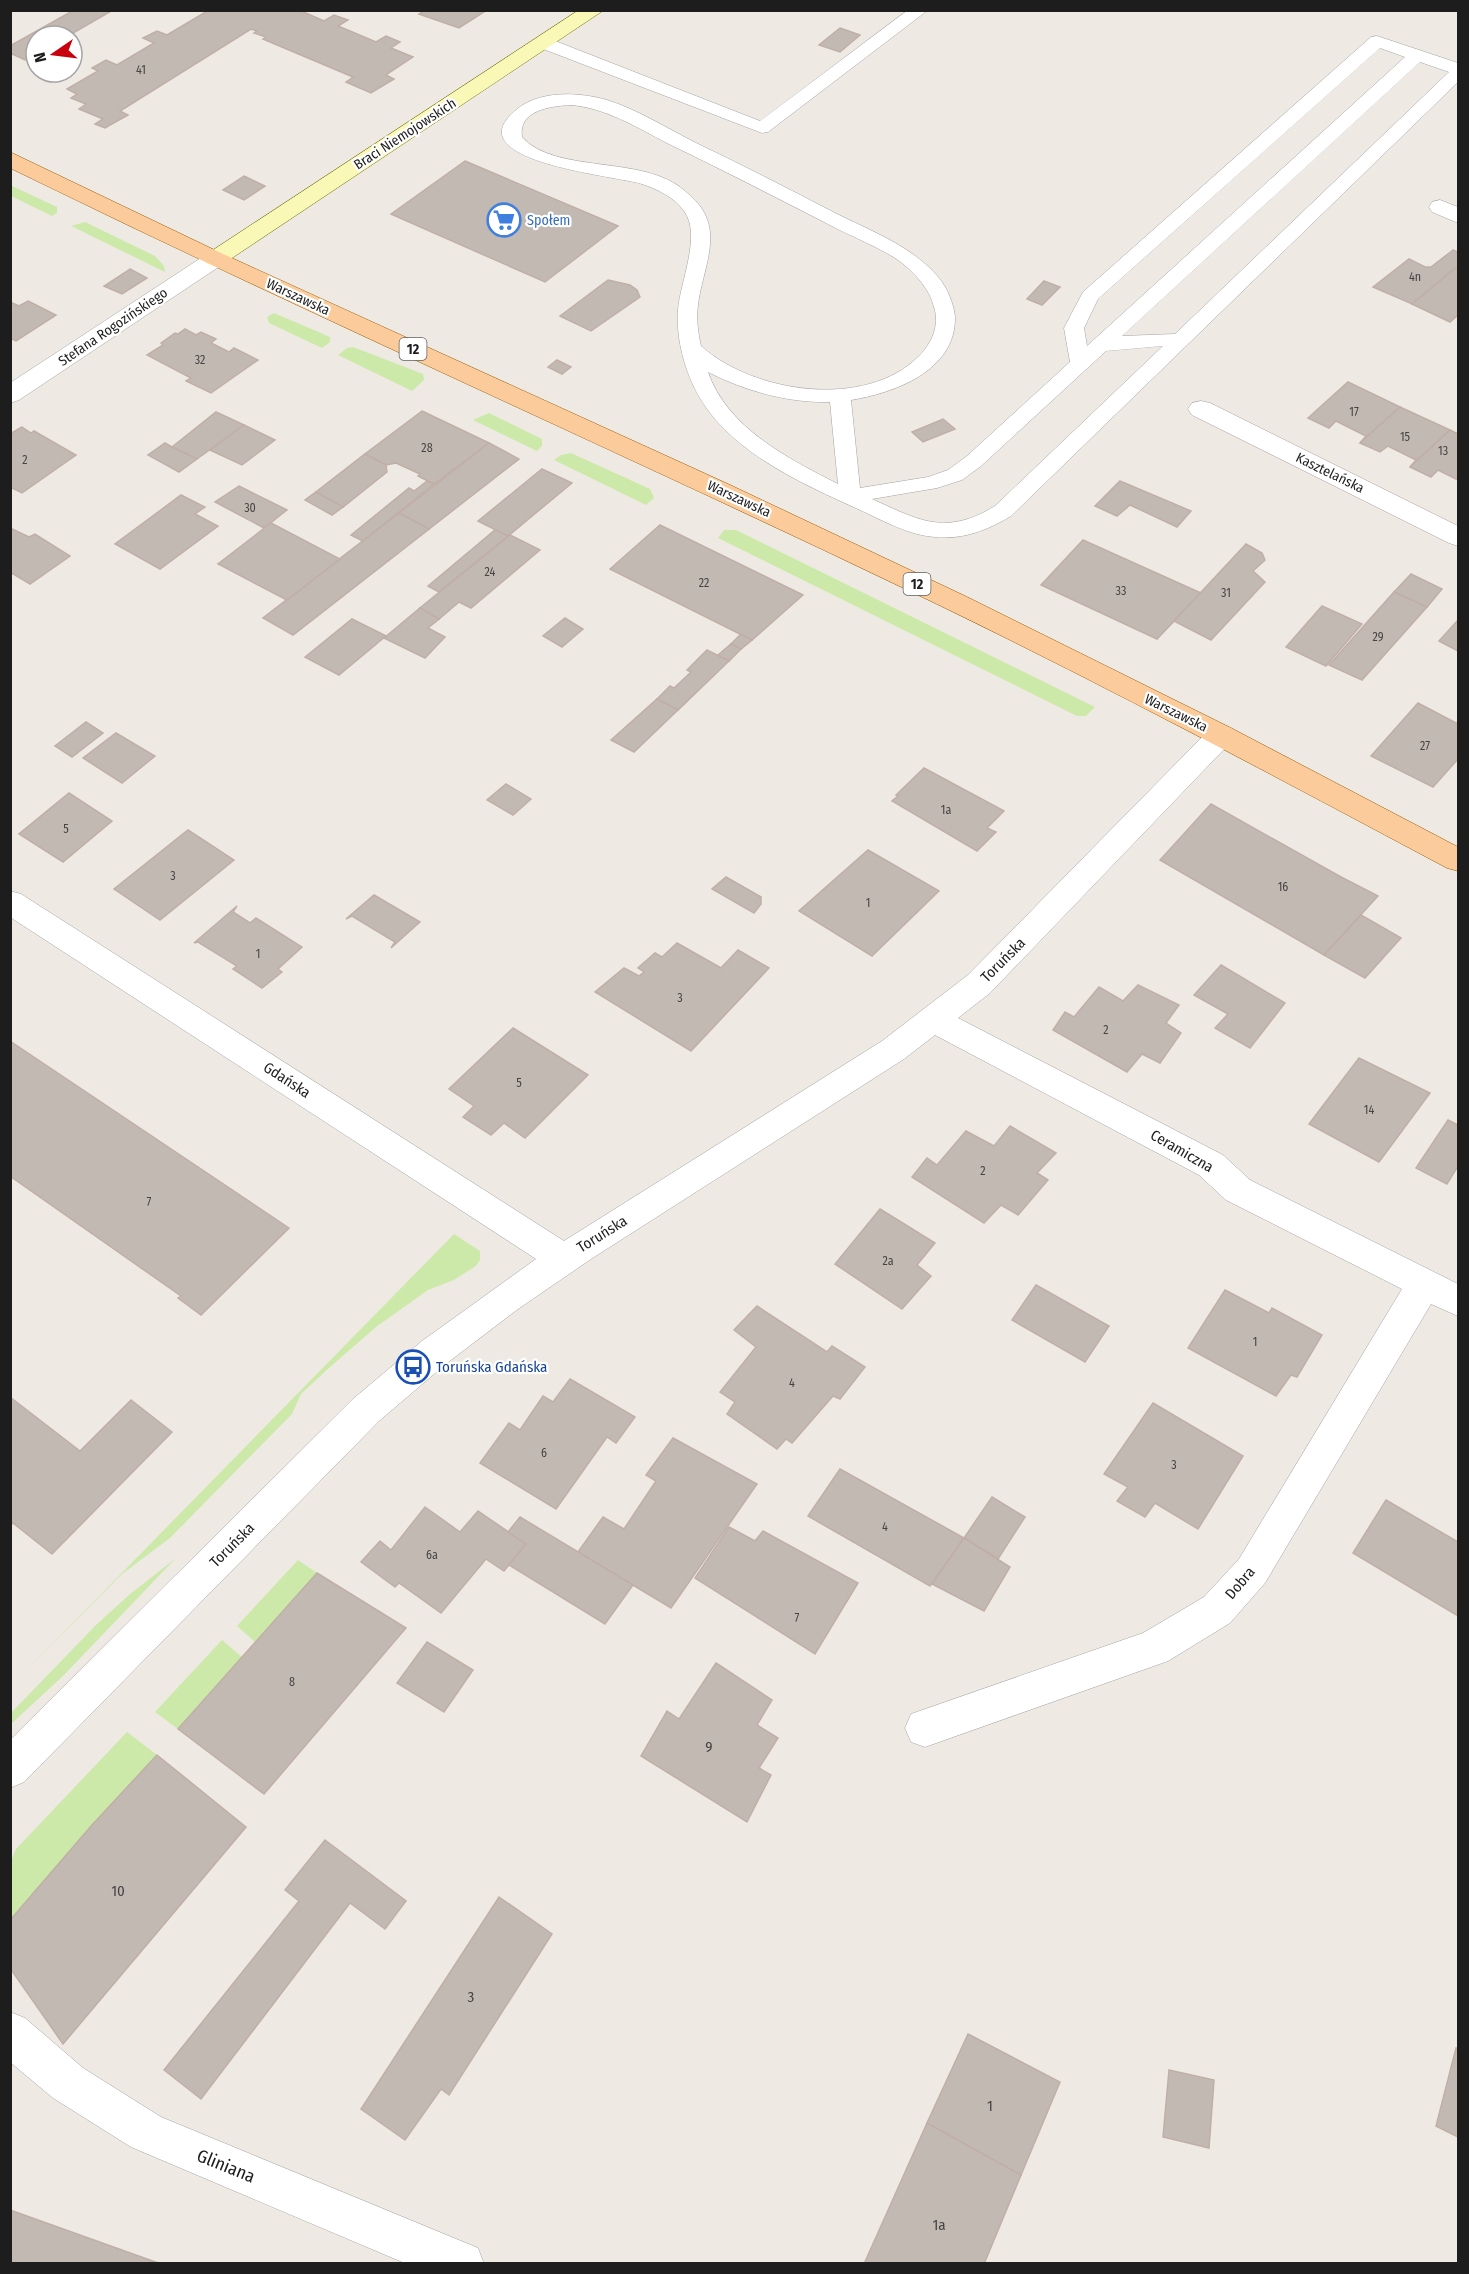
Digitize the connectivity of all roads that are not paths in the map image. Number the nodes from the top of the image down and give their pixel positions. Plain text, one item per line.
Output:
1 (594, 10) edge
2 (920, 10) edge
3 (544, 44) junction
4 (1417, 55) junction
5 (1458, 71) edge
6 (10, 159) edge
7 (215, 259) junction
8 (1182, 341) junction
9 (1101, 347) junction
10 (691, 348) junction
11 (1081, 365) junction
12 (10, 395) edge
13 (840, 395) junction
14 (1201, 409) dead end
15 (850, 496) junction
16 (1458, 537) edge
17 (1221, 735) junction
18 (1458, 860) edge
19 (10, 902) edge
20 (934, 1020) junction
21 (563, 1258) junction
22 (1424, 1284) junction
23 (1458, 1301) edge
24 (925, 1728) dead end
25 (10, 1768) edge
26 (10, 2033) edge
27 (462, 2264) edge

1 - 3 street, Braci Niemojowskich
2 - 3 lane
3 - 7 street, Braci Niemojowskich
4 - 5 lane
4 - 9 lane
4 - 11 lane
5 - 8 lane
6 - 7 main road, Warszawska / 12
7 - 12 street, Stefana Rogozińskiego
7 - 17 main road, Warszawska / 12
8 - 9 lane
8 - 15 lane
9 - 11 lane
10 - 13 lane
10 - 13 lane
10 - 15 lane
11 - 15 lane
13 - 15 lane
14 - 16 street, Kasztelańska
17 - 18 main road, Warszawska / 12
17 - 20 street, Toruńska
19 - 21 street, Gdańska
20 - 21 street, Toruńska
20 - 22 street, Ceramiczna
21 - 25 street, Toruńska
22 - 23 street, Ceramiczna
22 - 24 street, Dobra
26 - 27 street, Gliniana

